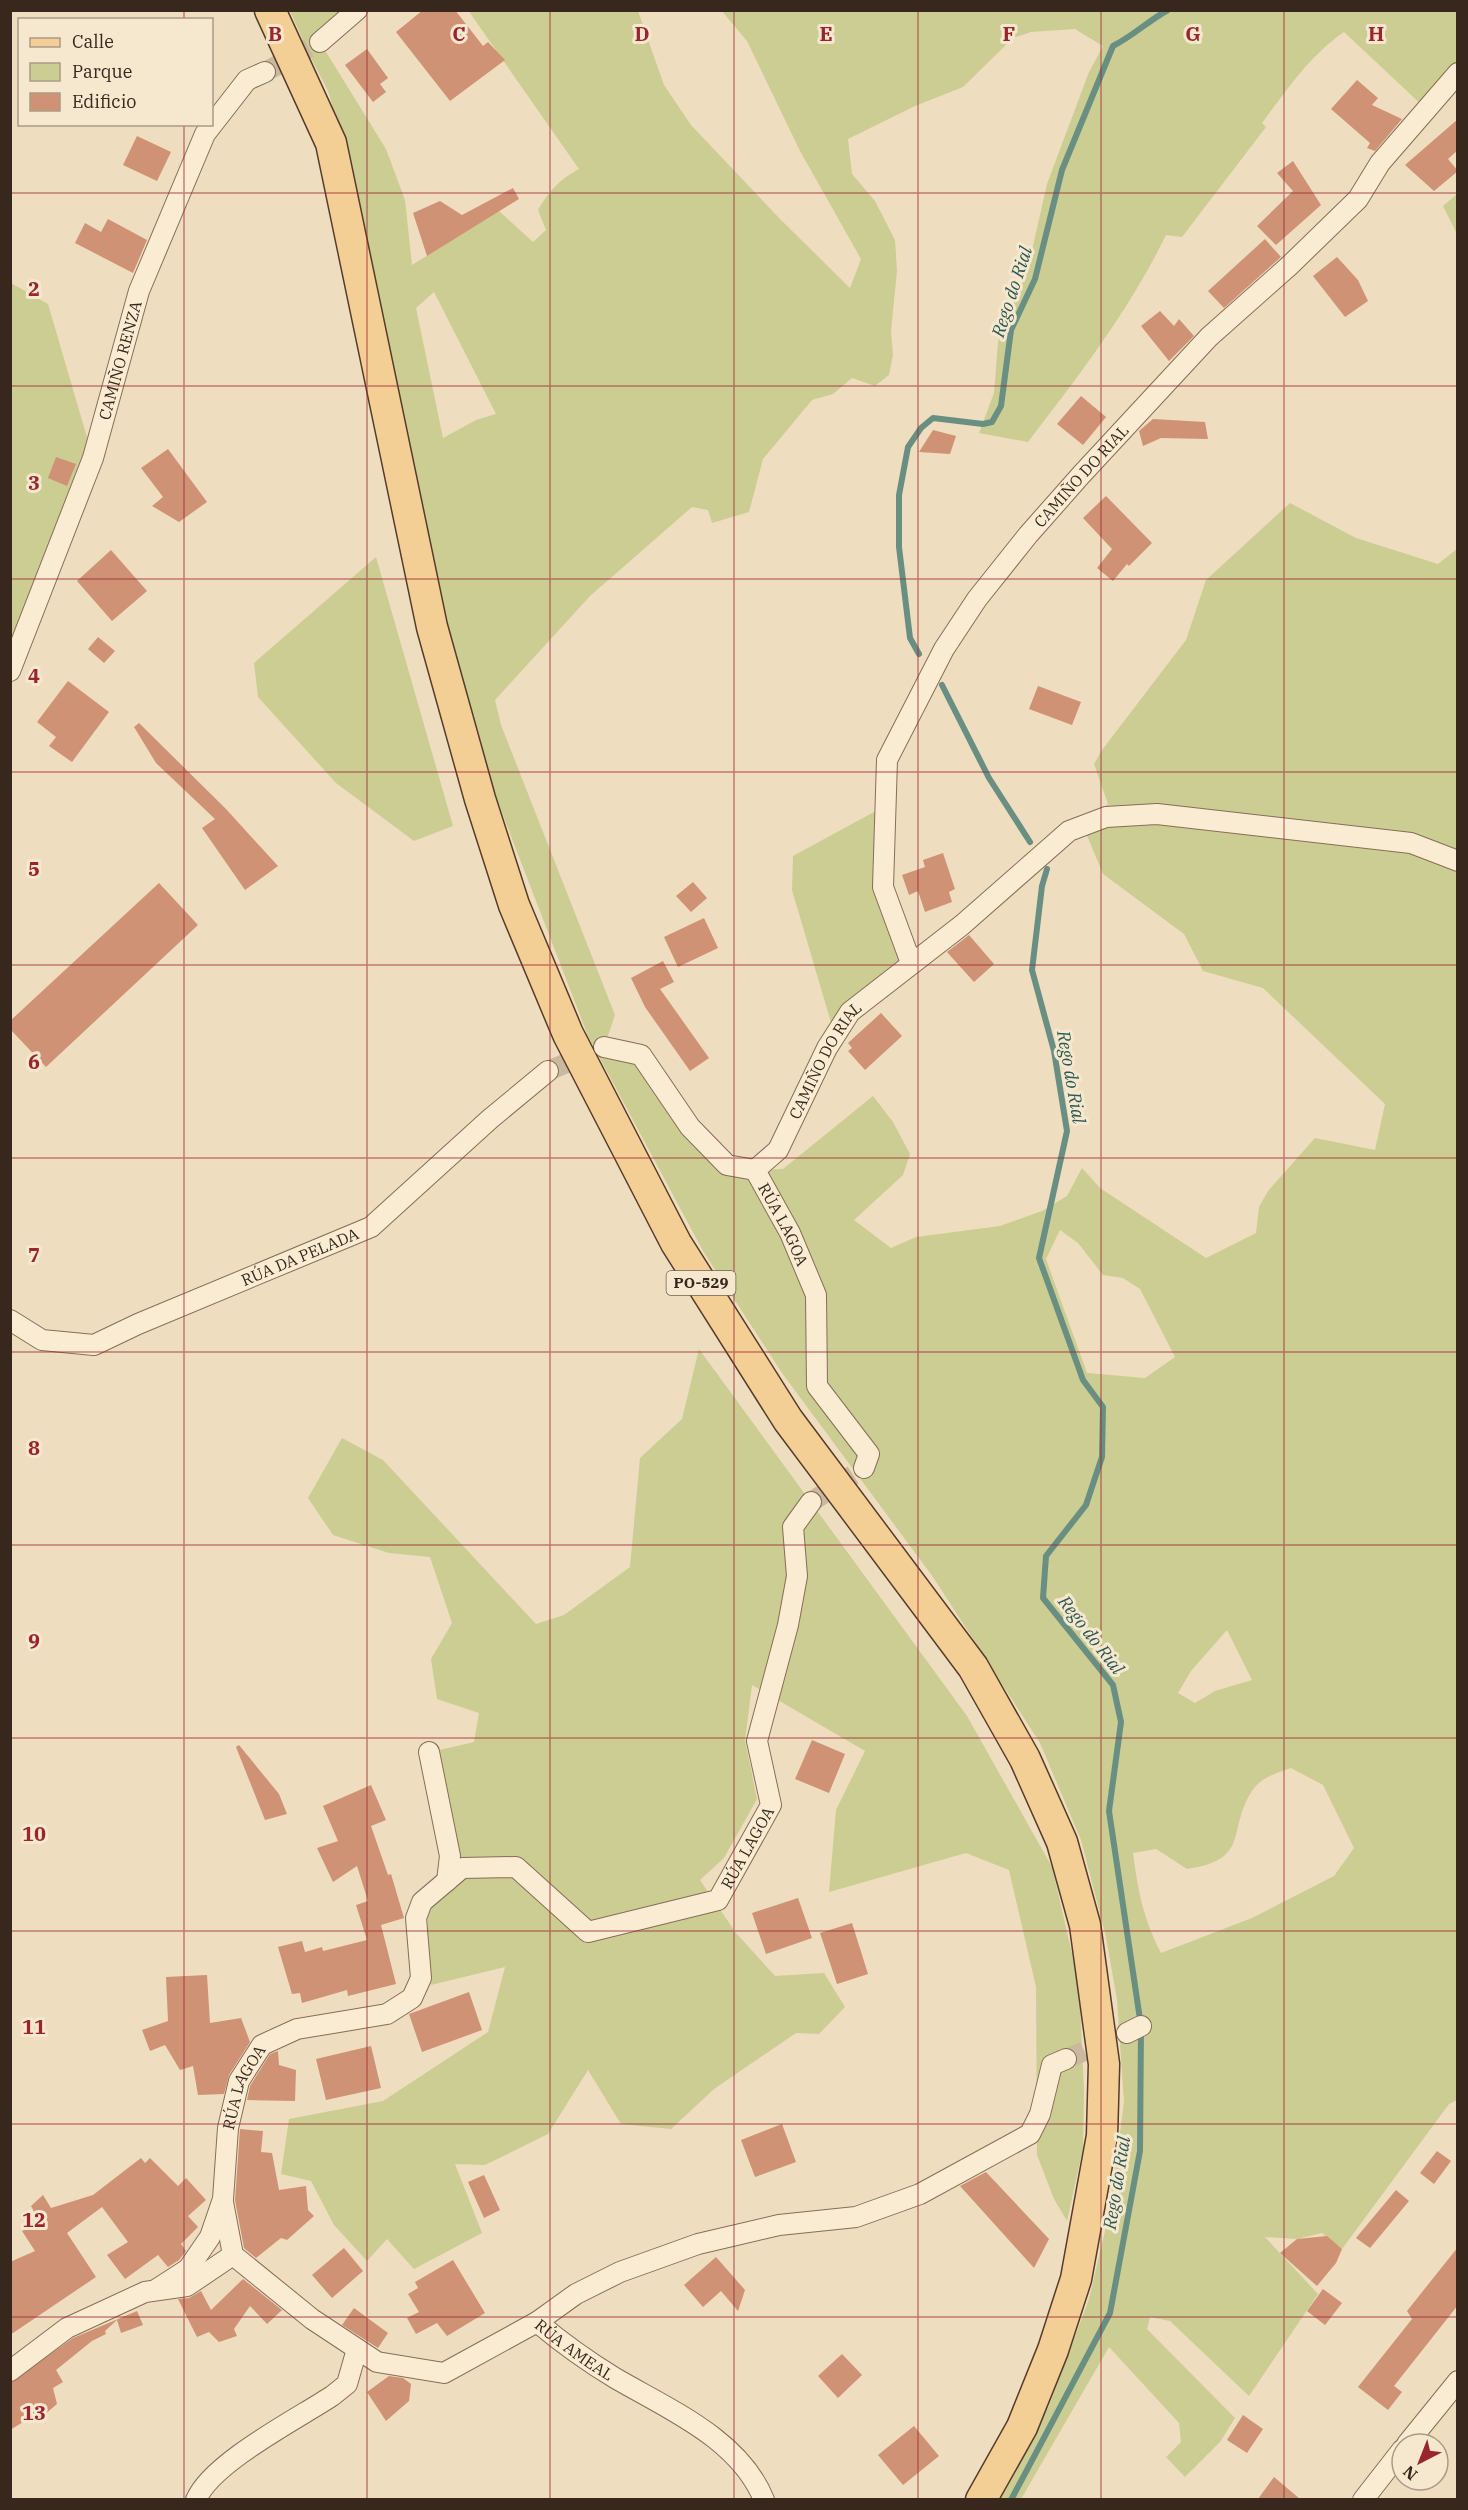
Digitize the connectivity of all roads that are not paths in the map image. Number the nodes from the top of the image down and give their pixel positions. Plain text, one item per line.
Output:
1 (270, 10) edge
2 (357, 10) edge
3 (320, 42) tunnel mouth
4 (265, 72) tunnel mouth
5 (1458, 73) edge
6 (213, 124) edge
7 (211, 126) edge
8 (10, 671) edge
9 (1458, 861) edge
10 (911, 963) junction
11 (604, 1047) tunnel mouth
12 (548, 1071) tunnel mouth
13 (755, 1170) junction
14 (10, 1320) edge
15 (864, 1468) dead end
16 (811, 1502) tunnel mouth
17 (429, 1752) dead end
18 (447, 1881) junction
19 (1066, 2059) tunnel mouth
20 (223, 2199) junction
21 (233, 2255) junction
22 (157, 2289) junction
23 (537, 2322) junction
24 (357, 2349) junction
25 (10, 2371) edge
26 (1458, 2381) edge
27 (1417, 2432) edge
28 (1390, 2465) edge
29 (196, 2499) edge
30 (764, 2499) edge
31 (981, 2499) edge
32 (1363, 2499) edge

1 - 31 main road, PO-529
2 - 3 street
4 - 6 street, CAMIÑO RENZA
5 - 10 street, CAMIÑO DO RIAL
7 - 8 street, CAMIÑO RENZA
9 - 10 street, CAMIÑO DO RIAL
10 - 13 street, CAMIÑO DO RIAL
11 - 13 street, RÚA LAGOA
12 - 14 street, RÚA DA PELADA
13 - 15 street, RÚA LAGOA
16 - 18 street, RÚA LAGOA
17 - 18 street
18 - 20 street, RÚA LAGOA
19 - 23 street
20 - 21 street
20 - 22 street, RÚA LAGOA
21 - 22 street, RÚA LAGOA
21 - 24 street, RÚA AMEAL
22 - 25 street, RÚA LAGOA
23 - 24 street, RÚA AMEAL
23 - 30 street, RÚA AMEAL
24 - 29 street
26 - 27 street
28 - 32 street

